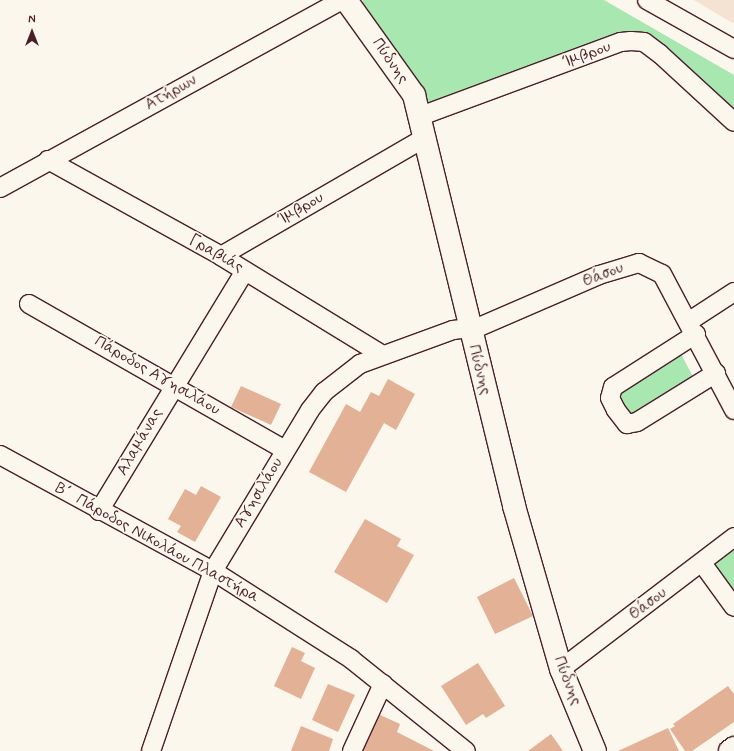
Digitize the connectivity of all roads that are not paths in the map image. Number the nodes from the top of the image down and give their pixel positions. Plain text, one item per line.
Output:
1 (342, 0) edge
2 (346, 0) edge
3 (647, 0) edge
4 (734, 49) edge
5 (418, 117) junction
6 (734, 122) edge
7 (423, 139) junction
8 (48, 160) junction
9 (0, 188) edge
10 (221, 256) junction
11 (246, 271) junction
12 (734, 292) edge
13 (28, 304) dead end
14 (692, 328) junction
15 (469, 330) junction
16 (381, 354) junction
17 (716, 373) junction
18 (174, 385) junction
19 (734, 410) edge
20 (285, 450) junction
21 (0, 455) edge
22 (99, 511) junction
23 (734, 537) edge
24 (702, 563) junction
25 (213, 571) junction
26 (734, 607) edge
27 (561, 669) junction
28 (383, 684) junction
29 (734, 748) edge
30 (151, 751) edge
31 (352, 751) edge
32 (466, 751) edge
33 (595, 751) edge
34 (730, 751) edge

1 - 8 street, Ατήρων
2 - 5 street, Πύδνης
3 - 4 street
5 - 6 street, Ίμβρου
5 - 7 street, Πύδνης
7 - 10 street, Ίμβρου
7 - 15 street, Πύδνης
8 - 9 street, Ατήρων
8 - 10 street, Γραβιάς
10 - 11 street, Γραβιάς
11 - 16 street, Γραβιάς
11 - 18 street, Αλαμάνας
12 - 14 street
13 - 18 street, Πάροδος Αγησιλάου
14 - 15 street, Θάσου
14 - 17 street, Θάσου
14 - 17 street
15 - 16 street, Αγησιλάου
15 - 27 street, Πύδνης
16 - 20 street, Αγησιλάου
17 - 19 street, Θάσου
18 - 20 street, Πάροδος Αγησιλάου
18 - 22 street, Αλαμάνας
20 - 25 street, Αγησιλάου
21 - 22 street, Β΄ Πάροδος Νικολάου Πλαστήρα
22 - 25 street, Β΄ Πάροδος Νικολάου Πλαστήρα
23 - 24 street, Θάσου
24 - 26 street
24 - 27 street, Θάσου
25 - 28 street, Β΄ Πάροδος Νικολάου Πλαστήρα
25 - 30 street, Αγησιλάου
27 - 33 street, Πύδνης
28 - 31 street
28 - 32 street, Β΄ Πάροδος Νικολάου Πλαστήρα
29 - 34 street

